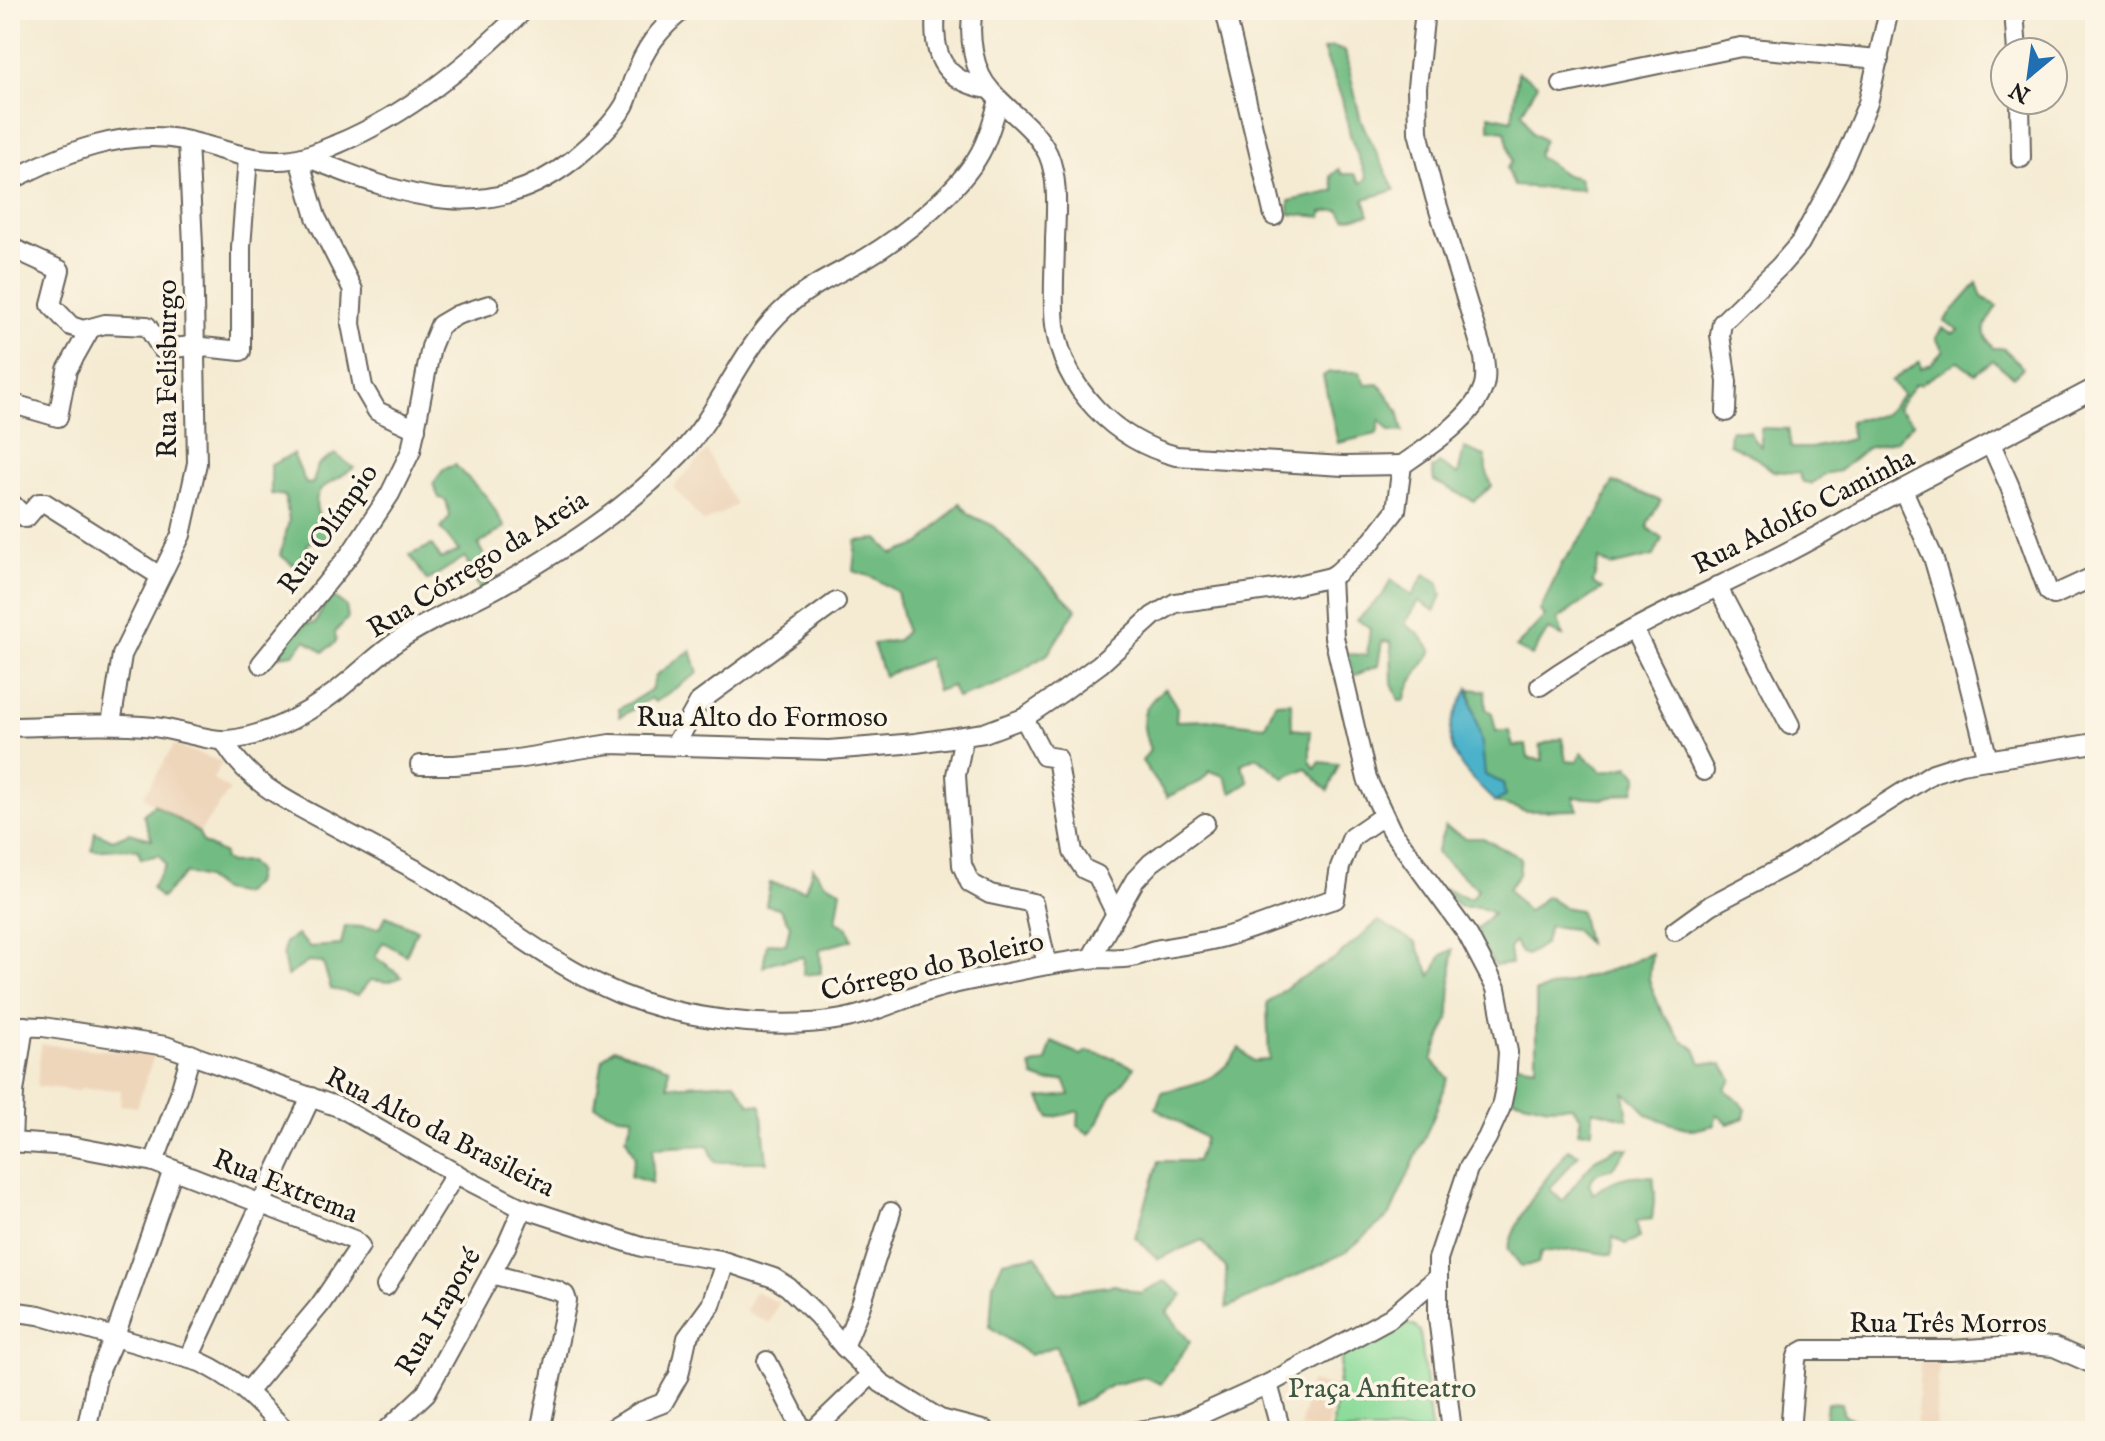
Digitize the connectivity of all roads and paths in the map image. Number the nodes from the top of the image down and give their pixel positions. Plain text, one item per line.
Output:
1 (524, 10) edge
2 (683, 10) edge
3 (936, 10) edge
4 (973, 10) edge
5 (1225, 10) edge
6 (1425, 10) edge
7 (1889, 10) edge
8 (2014, 10) edge
9 (2016, 36) edge
10 (1879, 59) junction
11 (1562, 84) dead end
12 (993, 94) junction
13 (2020, 116) edge
14 (188, 141) junction
15 (248, 158) junction
16 (302, 158) junction
17 (2021, 158) dead end
18 (10, 181) edge
19 (1274, 216) dead end
20 (10, 247) edge
21 (489, 305) dead end
22 (90, 329) junction
23 (193, 346) junction
24 (2095, 388) edge
25 (10, 403) edge
26 (1726, 412) dead end
27 (416, 429) junction
28 (1991, 444) junction
29 (1402, 465) junction
30 (1903, 490) junction
31 (10, 502) edge
32 (160, 576) junction
33 (2095, 576) edge
34 (1331, 577) junction
35 (1717, 586) junction
36 (836, 602) dead end
37 (1634, 630) junction
38 (261, 664) dead end
39 (1540, 686) dead end
40 (1024, 718) junction
41 (111, 724) junction
42 (1790, 725) dead end
43 (10, 727) edge
44 (964, 736) junction
45 (224, 741) junction
46 (2095, 743) edge
47 (675, 745) junction
48 (1988, 760) junction
49 (420, 765) dead end
50 (1704, 771) dead end
51 (1383, 816) junction
52 (1205, 823) dead end
53 (1116, 914) junction
54 (1675, 931) dead end
55 (1091, 958) junction
56 (1047, 965) junction
57 (17, 1026) edge
58 (191, 1054) junction
59 (311, 1097) junction
60 (11, 1142) edge
61 (154, 1162) junction
62 (173, 1170) junction
63 (456, 1173) junction
64 (261, 1204) junction
65 (523, 1208) junction
66 (891, 1212) dead end
67 (725, 1262) junction
68 (491, 1274) junction
69 (1438, 1277) junction
70 (386, 1286) dead end
71 (10, 1311) edge
72 (115, 1336) junction
73 (844, 1347) junction
74 (189, 1358) junction
75 (767, 1361) dead end
76 (2094, 1362) edge
77 (871, 1375) junction
78 (1268, 1384) junction
79 (248, 1391) junction
80 (86, 1431) edge
81 (286, 1431) edge
82 (386, 1431) edge
83 (540, 1431) edge
84 (609, 1431) edge
85 (803, 1431) edge
86 (813, 1431) edge
87 (986, 1431) edge
88 (1138, 1431) edge
89 (1281, 1431) edge
90 (1452, 1431) edge
91 (1790, 1431) edge

1 - 16 street
2 - 16 street
3 - 12 street
4 - 12 street
5 - 19 street
6 - 29 street
7 - 10 street
8 - 9 street
10 - 11 street
10 - 26 street
12 - 29 street
12 - 45 street, Rua Córrego da Areia
13 - 17 street
14 - 15 street
14 - 18 street
14 - 23 street, Rua Felisburgo
15 - 16 street
15 - 23 street
16 - 27 street
20 - 22 street
21 - 27 street, Rua Olímpio
22 - 23 street
22 - 25 street
23 - 32 street, Rua Felisburgo
24 - 28 street, Rua Adolfo Caminha
27 - 38 street, Rua Olímpio
28 - 30 street, Rua Adolfo Caminha
28 - 33 street
29 - 34 street, Rua Alto do Formoso
30 - 35 street, Rua Adolfo Caminha
30 - 48 street
31 - 32 street
32 - 41 street, Rua Felisburgo
34 - 40 street, Rua Alto do Formoso
34 - 51 street
35 - 37 street, Rua Adolfo Caminha
35 - 42 street
36 - 47 street
37 - 39 street, Rua Adolfo Caminha
37 - 50 street
40 - 44 street, Rua Alto do Formoso
40 - 53 street
41 - 43 street, Rua Córrego da Areia
41 - 45 street, Rua Córrego da Areia
44 - 47 street, Rua Alto do Formoso
44 - 56 street
45 - 56 street, Córrego do Boleiro
46 - 48 street
47 - 49 street, Rua Alto do Formoso
48 - 54 street
51 - 55 street, Córrego do Boleiro
51 - 69 street
52 - 53 street
53 - 55 street
55 - 56 street, Córrego do Boleiro
57 - 58 street, Rua Alto da Brasileira
57 - 60 street
58 - 59 street, Rua Alto da Brasileira
58 - 61 street
59 - 63 street, Rua Alto da Brasileira
59 - 64 street
60 - 61 street, Rua Extrema
61 - 62 street, Rua Extrema
62 - 64 street, Rua Extrema
62 - 72 street
63 - 65 street, Rua Alto da Brasileira
63 - 70 street
64 - 74 street
64 - 79 street, Rua Extrema
65 - 67 street, Rua Alto da Brasileira
65 - 68 street, Rua Iraporé
66 - 73 street
67 - 73 street, Rua Alto da Brasileira
67 - 84 street
68 - 82 street, Rua Iraporé
68 - 83 street
69 - 78 street
69 - 90 street
71 - 72 street
72 - 74 street
72 - 80 street
73 - 77 street, Rua Alto da Brasileira
74 - 79 street
75 - 85 street
76 - 91 street, Rua Três Morros
77 - 86 street
77 - 87 street, Rua Alto da Brasileira
78 - 88 street
78 - 89 street
79 - 81 street

